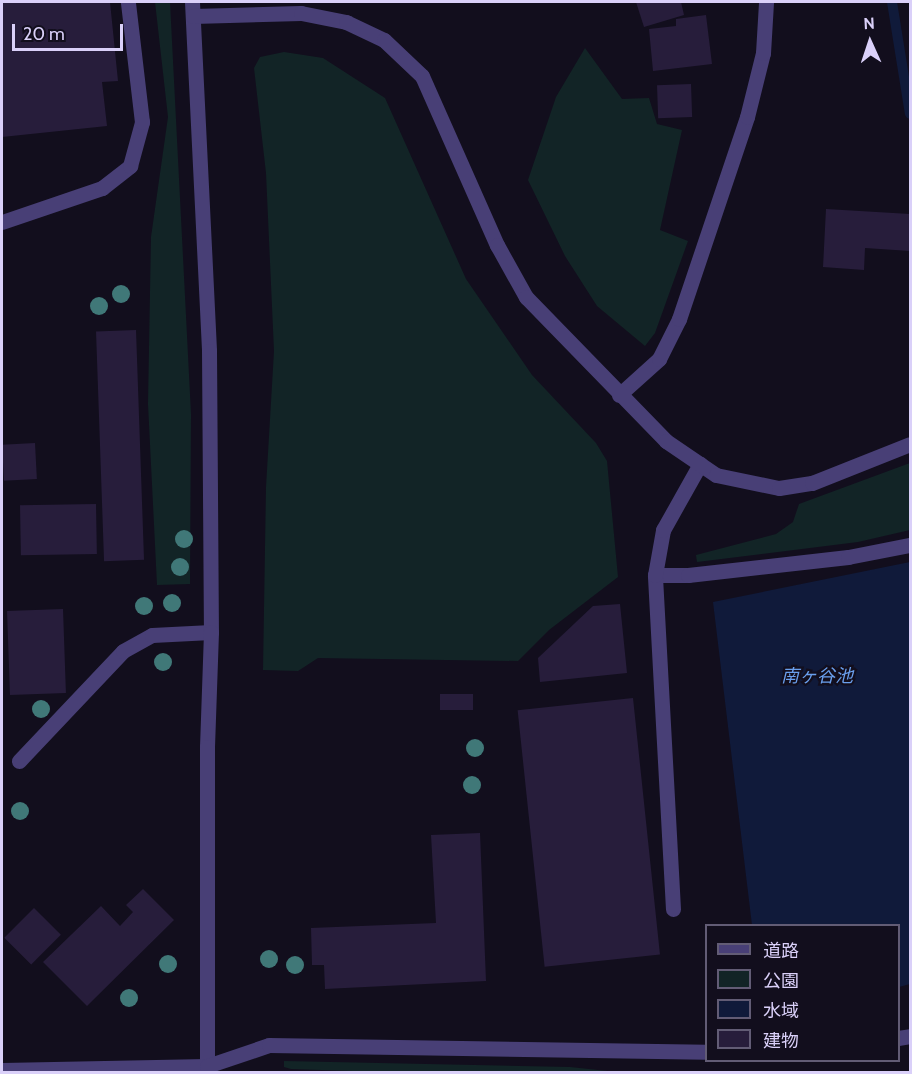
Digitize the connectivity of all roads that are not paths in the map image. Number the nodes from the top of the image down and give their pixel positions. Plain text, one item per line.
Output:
1 (129, 2) edge
2 (766, 2) edge
3 (192, 9) edge
4 (2, 222) edge
5 (619, 395) junction
6 (910, 444) edge
7 (700, 464) junction
8 (910, 544) edge
9 (655, 574) junction
10 (211, 632) junction
11 (19, 761) dead end
12 (673, 909) dead end
13 (705, 1052) edge
14 (207, 1066) junction
15 (2, 1070) edge
16 (226, 1072) edge

1 - 4 street
2 - 5 street
3 - 5 street
3 - 10 street
5 - 7 street
6 - 7 street
7 - 9 street
8 - 9 street
9 - 12 street
10 - 11 street
10 - 14 street
13 - 14 street
14 - 15 street
14 - 16 street

